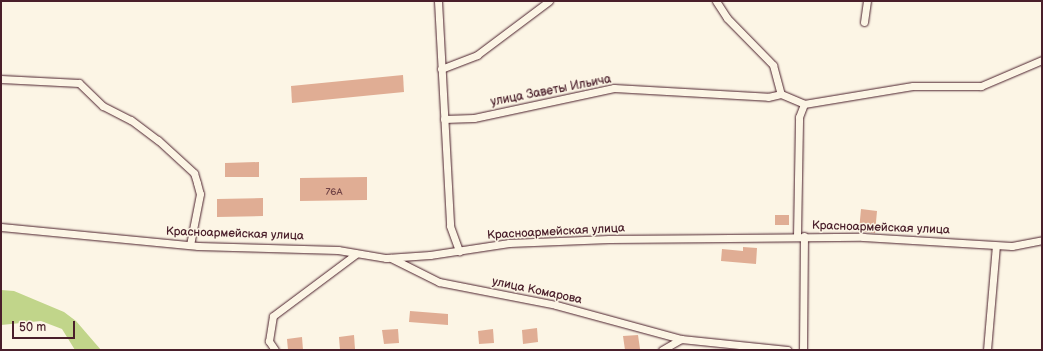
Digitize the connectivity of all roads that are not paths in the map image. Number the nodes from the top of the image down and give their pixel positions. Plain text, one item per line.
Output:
1 (438, 1) edge
2 (549, 1) edge
3 (716, 1) edge
4 (867, 1) edge
5 (864, 22) dead end
6 (1042, 60) edge
7 (442, 70) junction
8 (1, 79) edge
9 (781, 94) junction
10 (804, 104) junction
11 (444, 119) junction
12 (1, 227) edge
13 (800, 236) junction
14 (1042, 240) edge
15 (190, 245) junction
16 (996, 246) junction
17 (459, 251) junction
18 (356, 254) junction
19 (391, 258) junction
20 (681, 340) junction
21 (275, 350) edge
22 (662, 350) edge
23 (786, 350) edge
24 (803, 350) edge
25 (987, 350) edge

1 - 7 street
2 - 7 street
3 - 9 street
4 - 5 street
6 - 10 street
7 - 11 street
8 - 15 street
9 - 10 street
9 - 11 street, улица Заветы Ильича
10 - 13 street
11 - 17 street
12 - 15 street, Красноармейская улица
13 - 16 street, Красноармейская улица
13 - 17 street, Красноармейская улица
13 - 24 street
14 - 16 street, Красноармейская улица
15 - 18 street, Красноармейская улица
16 - 25 street
17 - 19 street, Красноармейская улица
18 - 19 street, Красноармейская улица
18 - 21 street
19 - 20 street, улица Комарова
20 - 22 street
20 - 23 street, улица Комарова

